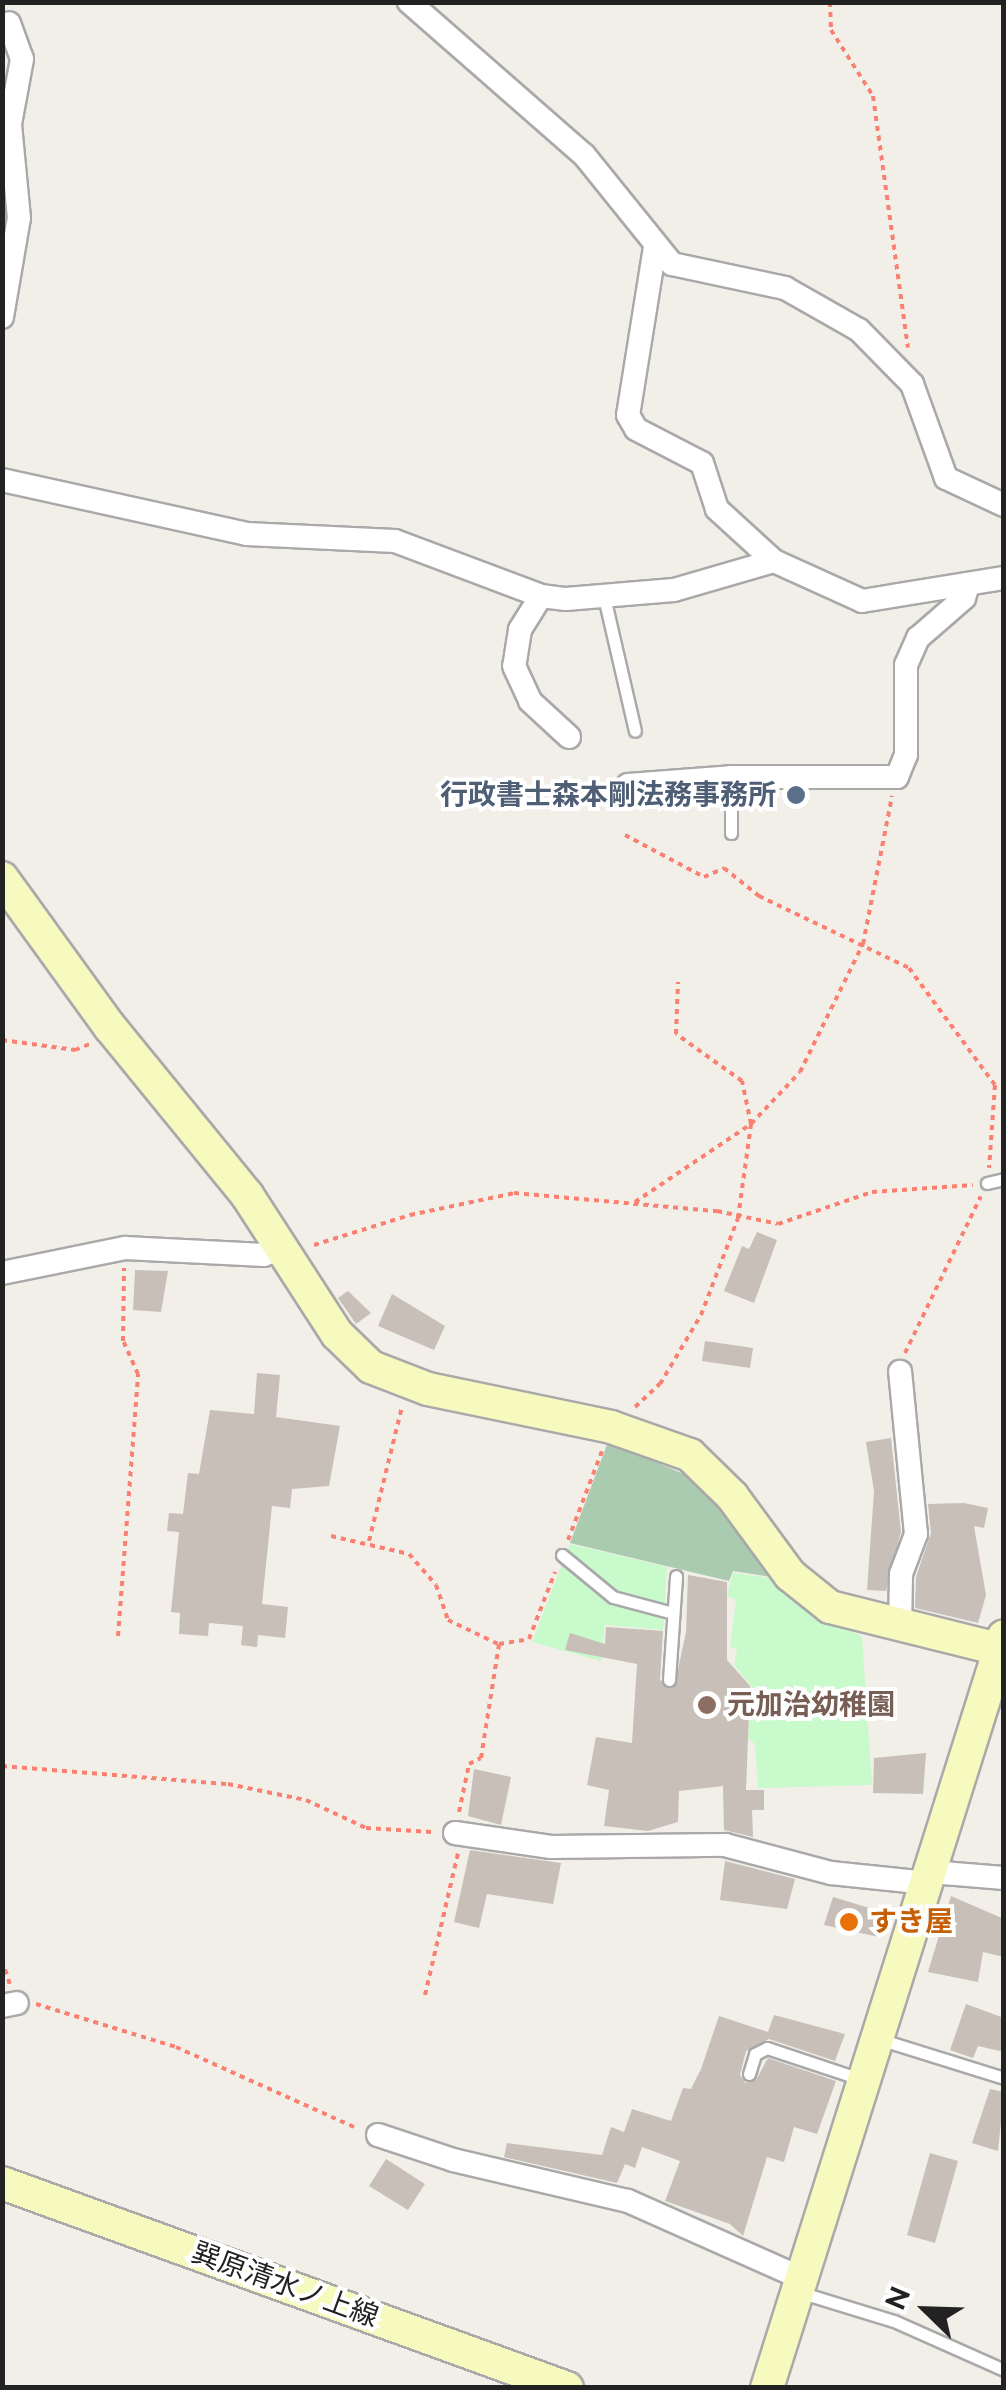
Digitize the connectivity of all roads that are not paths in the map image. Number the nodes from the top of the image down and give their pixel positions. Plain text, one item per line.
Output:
1 (409, 2) edge
2 (9, 22) dead end
3 (656, 247) junction
4 (2, 317) edge
5 (2, 480) edge
6 (1004, 505) edge
7 (774, 561) junction
8 (1004, 578) edge
9 (968, 585) junction
10 (541, 596) junction
11 (604, 601) junction
12 (635, 732) dead end
13 (569, 737) dead end
14 (731, 777) junction
15 (628, 785) dead end
16 (731, 833) dead end
17 (2, 878) edge
18 (1004, 1179) edge
19 (987, 1184) road end
20 (285, 1252) junction
21 (2, 1273) edge
22 (900, 1372) road end
23 (562, 1555) road end
24 (676, 1576) dead end
25 (673, 1613) junction
26 (900, 1627) junction
27 (1002, 1645) edge
28 (669, 1680) dead end
29 (459, 1833) road end
30 (929, 1878) junction
31 (1004, 1878) edge
32 (878, 2038) junction
33 (748, 2074) dead end
34 (1004, 2078) edge
35 (865, 2080) junction
36 (378, 2135) road end
37 (2, 2183) edge
38 (801, 2286) junction
39 (1004, 2370) edge
40 (567, 2388) edge
41 (767, 2388) edge

1 - 3 street
2 - 4 street
3 - 6 street
3 - 7 street
5 - 10 street
7 - 9 street
7 - 11 street
8 - 9 street
9 - 14 street
10 - 11 street
10 - 13 street
11 - 12 lane
14 - 15 street
14 - 16 lane
17 - 20 street
18 - 19 lane
20 - 21 street
20 - 26 street
22 - 26 street
23 - 25 lane
24 - 25 lane
25 - 28 lane
26 - 27 street
27 - 30 street
29 - 30 street
30 - 31 street
30 - 32 street
32 - 34 lane
32 - 35 street
33 - 35 lane
35 - 38 street
36 - 38 street
37 - 40 street, 巽原清水ノ上線
38 - 39 lane
38 - 41 street

